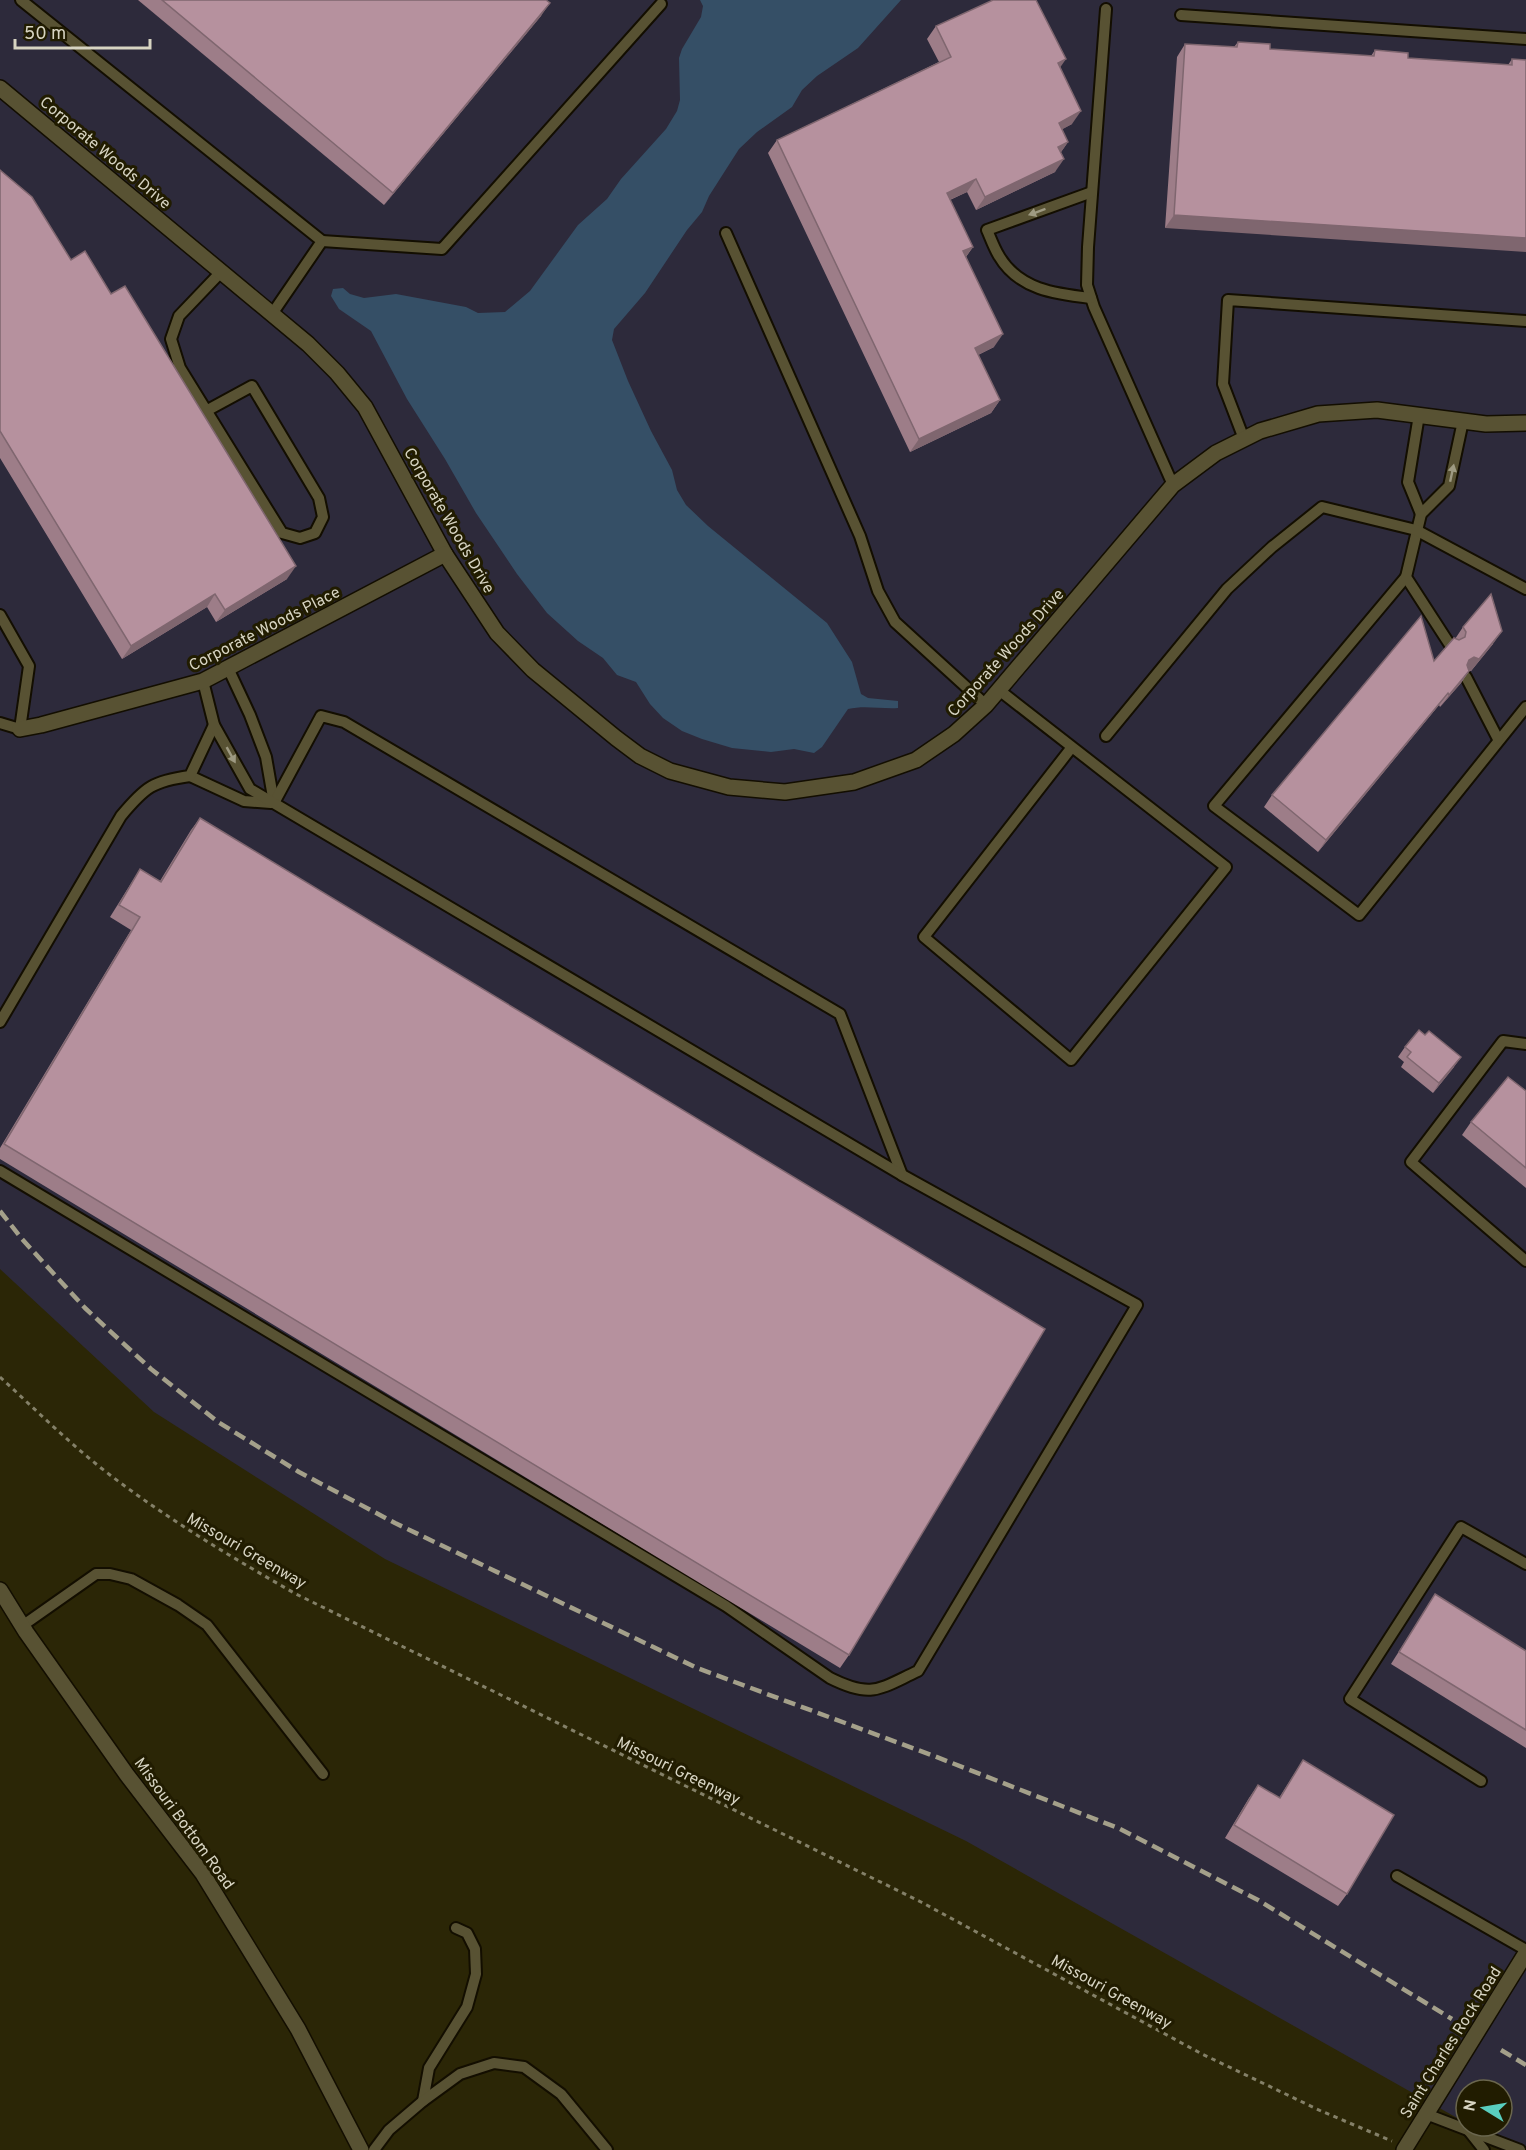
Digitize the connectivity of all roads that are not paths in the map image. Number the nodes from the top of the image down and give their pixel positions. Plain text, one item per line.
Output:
1 (21, 0) edge
2 (661, 4) dead end
3 (1106, 9) dead end
4 (1181, 15) dead end
5 (1526, 39) edge
6 (0, 87) edge
7 (1092, 192) junction
8 (726, 233) dead end
9 (322, 241) junction
10 (221, 272) junction
11 (1091, 298) junction
12 (272, 314) junction
13 (1526, 321) edge
14 (206, 411) junction
15 (1419, 415) junction
16 (1463, 421) junction
17 (1526, 423) edge
18 (1244, 439) junction
19 (1173, 485) junction
20 (1421, 514) junction
21 (1416, 530) junction
22 (445, 554) junction
23 (1406, 577) junction
24 (1526, 590) edge
25 (0, 615) edge
26 (1450, 645) edge
27 (228, 668) junction
28 (1466, 677) edge
29 (203, 681) junction
30 (999, 690) junction
31 (986, 705) junction
32 (1526, 707) edge
33 (0, 723) edge
34 (214, 725) junction
35 (20, 729) junction
36 (1106, 736) dead end
37 (1498, 739) junction
38 (1072, 747) junction
39 (190, 776) junction
40 (274, 803) junction
41 (0, 1022) edge
42 (1526, 1044) edge
43 (0, 1171) edge
44 (902, 1175) junction
45 (1526, 1261) edge
46 (1526, 1564) edge
47 (0, 1590) edge
48 (22, 1626) junction
49 (324, 1774) dead end
50 (1481, 1781) dead end
51 (1397, 1876) dead end
52 (456, 1928) dead end
53 (1526, 1952) edge
54 (423, 2101) junction
55 (1426, 2114) junction
56 (1454, 2124) edge
57 (1474, 2138) edge
58 (1491, 2138) edge
59 (361, 2150) edge
60 (374, 2150) edge
61 (607, 2150) edge
62 (1404, 2150) edge
63 (1484, 2150) edge
64 (1520, 2150) edge

1 - 9 lane
2 - 9 lane
3 - 7 lane
4 - 5 lane
6 - 10 street, Corporate Woods Drive
7 - 11 lane
7 -> 11 lane
8 - 31 lane
9 - 12 lane
10 - 12 street, Corporate Woods Drive
10 - 14 lane
11 - 19 lane
12 - 22 street, Corporate Woods Drive
13 - 18 lane
14 - 14 lane
15 - 16 street, Corporate Woods Drive
15 - 18 street, Corporate Woods Drive
15 - 20 lane
16 - 17 street, Corporate Woods Drive
20 -> 16 lane
18 - 19 street, Corporate Woods Drive
19 - 30 street, Corporate Woods Drive
20 - 21 lane
21 - 23 lane
21 - 24 lane
21 - 36 lane
22 - 27 street, Corporate Woods Place
22 - 31 street, Corporate Woods Drive
23 - 26 lane
23 - 37 lane
25 - 35 lane
27 - 29 street, Corporate Woods Place
27 - 40 lane
28 - 37 lane
29 - 34 lane
29 - 35 street, Corporate Woods Place
30 - 31 street, Corporate Woods Drive
30 - 38 lane
32 - 37 lane
33 - 35 lane
34 - 39 lane
34 -> 40 lane
38 - 38 lane
39 - 40 lane
39 - 41 lane
40 - 44 lane
40 - 44 lane
42 - 45 lane
43 - 44 lane
46 - 50 lane
47 - 48 street, Missouri Bottom Road
48 - 49 lane
48 - 59 street, Missouri Bottom Road
51 - 53 lane
52 - 54 lane
53 - 55 street, Saint Charles Rock Road
54 - 60 lane
54 - 61 lane
55 - 56 lane
55 - 62 street, Saint Charles Rock Road
57 - 63 lane
58 - 64 lane

